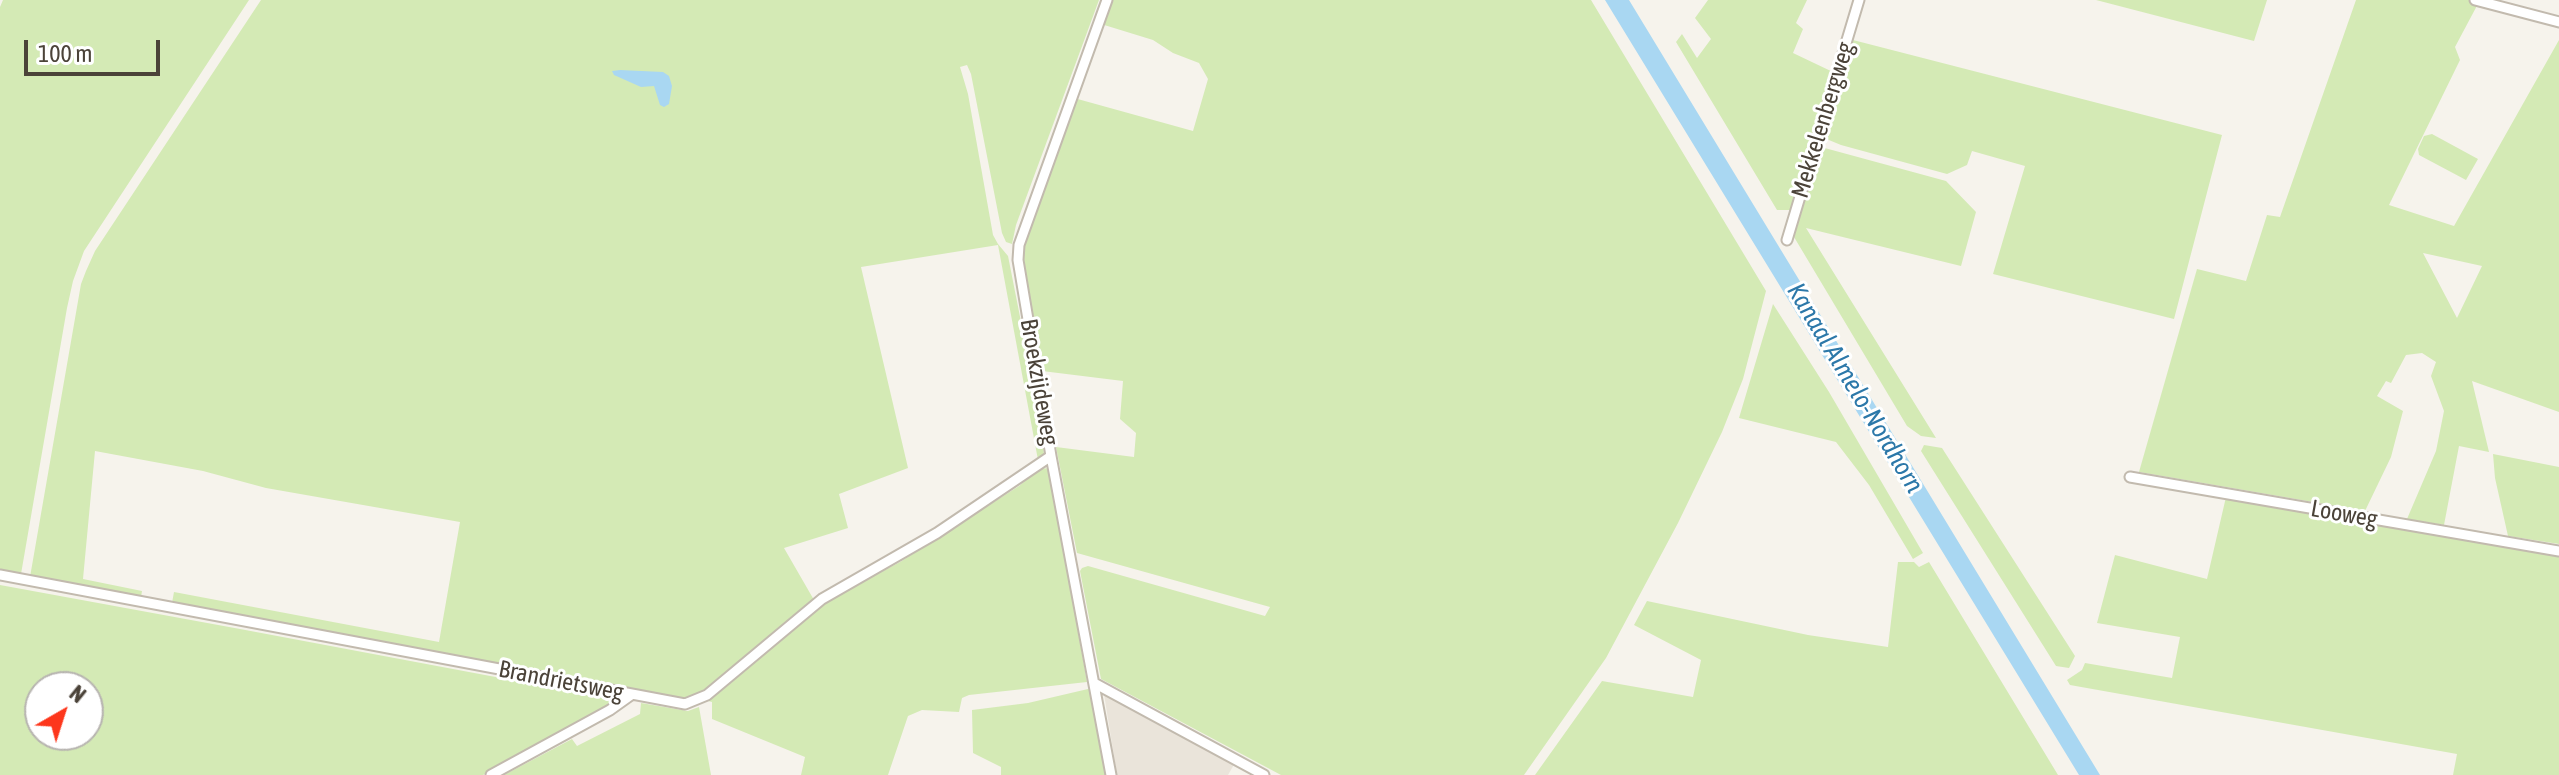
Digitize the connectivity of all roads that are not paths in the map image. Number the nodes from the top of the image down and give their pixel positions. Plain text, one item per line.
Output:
1 (1107, 0) edge
2 (1859, 0) edge
3 (2475, 0) edge
4 (2559, 22) edge
5 (1787, 240) dead end
6 (1051, 456) junction
7 (2130, 477) dead end
8 (2559, 551) edge
9 (0, 575) edge
10 (1094, 683) junction
11 (631, 695) junction
12 (491, 775) edge
13 (1111, 775) edge
14 (1264, 775) edge

1 - 6 street, Broekzijdeweg
2 - 5 street, Mekkelenbergweg
3 - 4 street
6 - 10 street, Broekzijdeweg
6 - 11 street, Brandrietsweg
7 - 8 street, Looweg
9 - 11 street, Brandrietsweg
10 - 13 street, Broekzijdeweg
10 - 14 street
11 - 12 street

